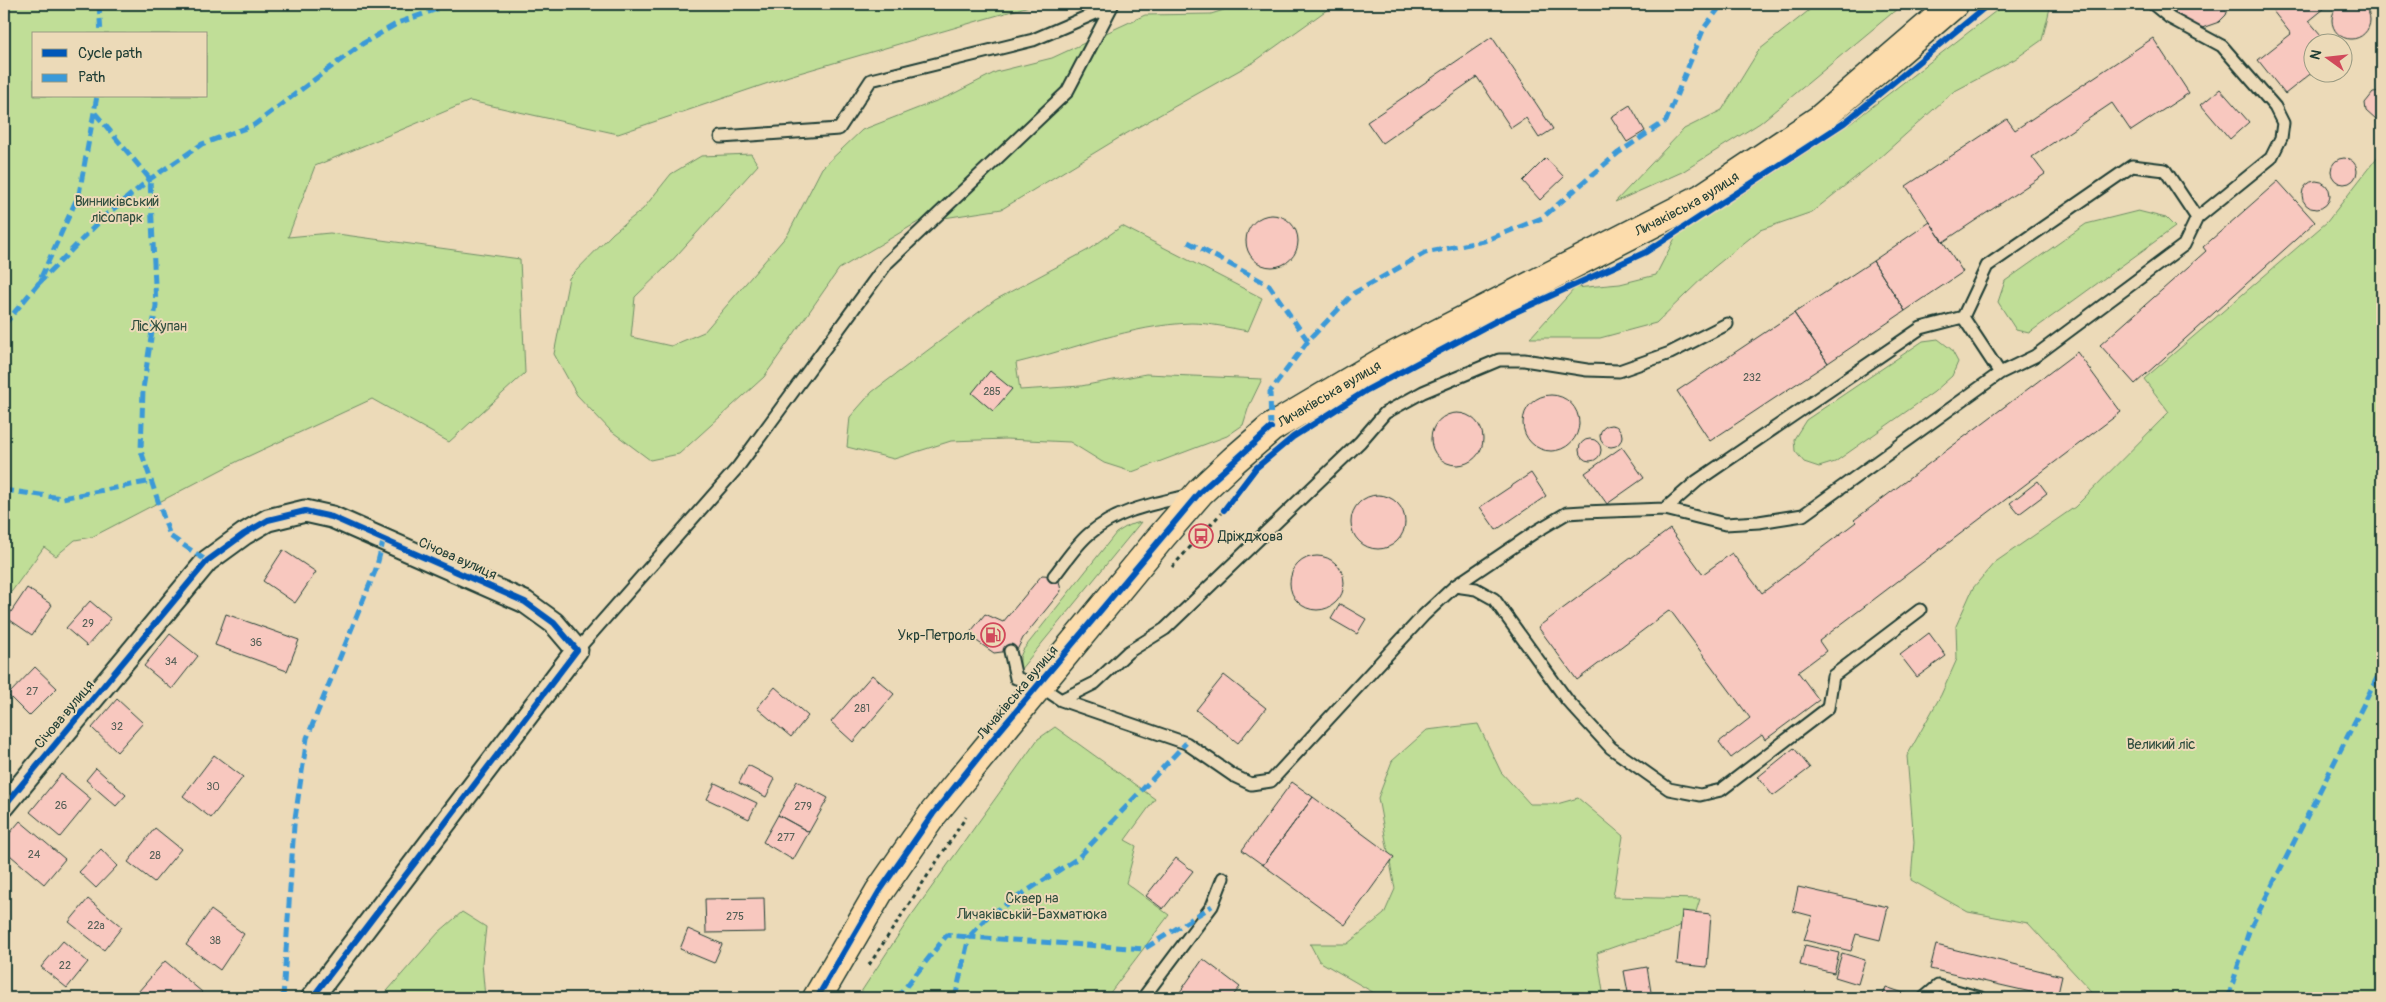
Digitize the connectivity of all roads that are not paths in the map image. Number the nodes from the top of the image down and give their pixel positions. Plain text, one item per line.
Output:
1 (1954, 4) edge
2 (2153, 4) edge
3 (721, 137) dead end
4 (2197, 218) junction
5 (1963, 317) junction
6 (1728, 324) dead end
7 (2000, 373) junction
8 (1200, 492) junction
9 (1665, 509) junction
10 (1054, 576) dead end
11 (1455, 586) junction
12 (1920, 610) dead end
13 (577, 650) junction
14 (1010, 650) dead end
15 (1051, 693) junction
16 (4, 806) edge
17 (1223, 878) dead end
18 (312, 998) edge
19 (817, 998) edge
20 (1144, 998) edge
21 (1924, 998) edge
22 (1981, 998) edge

1 - 8 main road, Личаківська вулиця
2 - 4 lane
3 - 13 lane
4 - 5 lane
4 - 7 lane
5 - 7 lane
5 - 9 lane
6 - 15 lane
7 - 9 lane
8 - 10 lane
8 - 15 main road, Личаківська вулиця
9 - 11 lane
11 - 12 lane
11 - 15 lane
13 - 16 street, Січова вулиця
13 - 18 street
14 - 15 lane
15 - 19 main road, Личаківська вулиця
17 - 20 lane
21 - 22 lane

